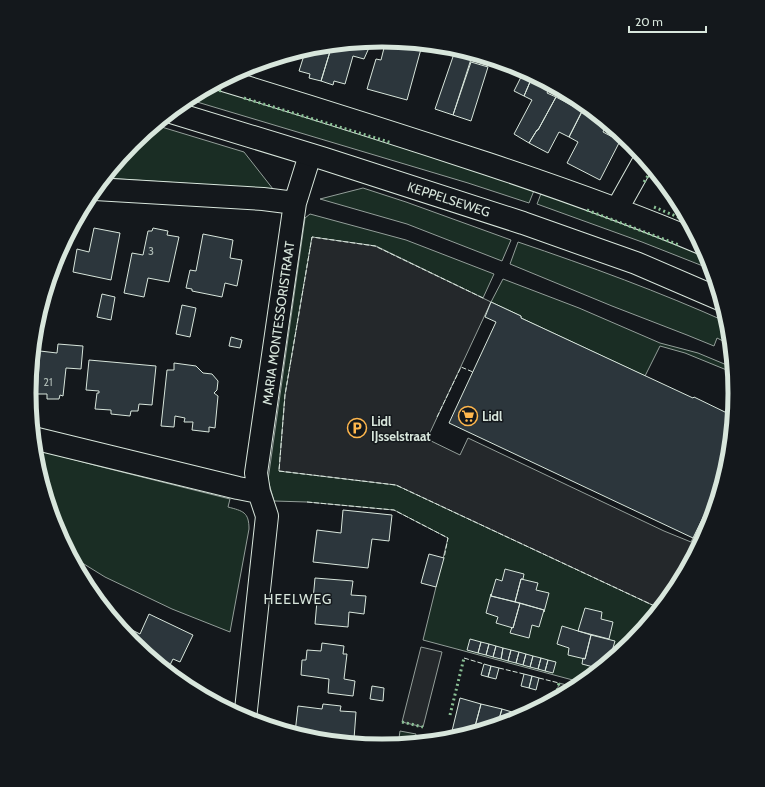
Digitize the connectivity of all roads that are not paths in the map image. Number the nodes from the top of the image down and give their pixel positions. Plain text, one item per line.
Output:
1 (230, 82) edge
2 (178, 114) edge
3 (310, 155) junction
4 (642, 164) edge
5 (103, 189) edge
6 (295, 203) junction
7 (617, 209) junction
8 (693, 240) edge
9 (715, 297) edge
10 (39, 439) edge
11 (259, 492) junction
12 (246, 712) edge

1 - 7 street
2 - 3 street, KEPPELSEWEG
3 - 6 street, MARIA MONTESSORISTRAAT
3 - 9 street, KEPPELSEWEG
4 - 7 street
5 - 6 street
6 - 11 street, MARIA MONTESSORISTRAAT
7 - 8 street
10 - 11 street
11 - 12 street, MARIA MONTESSORISTRAAT

